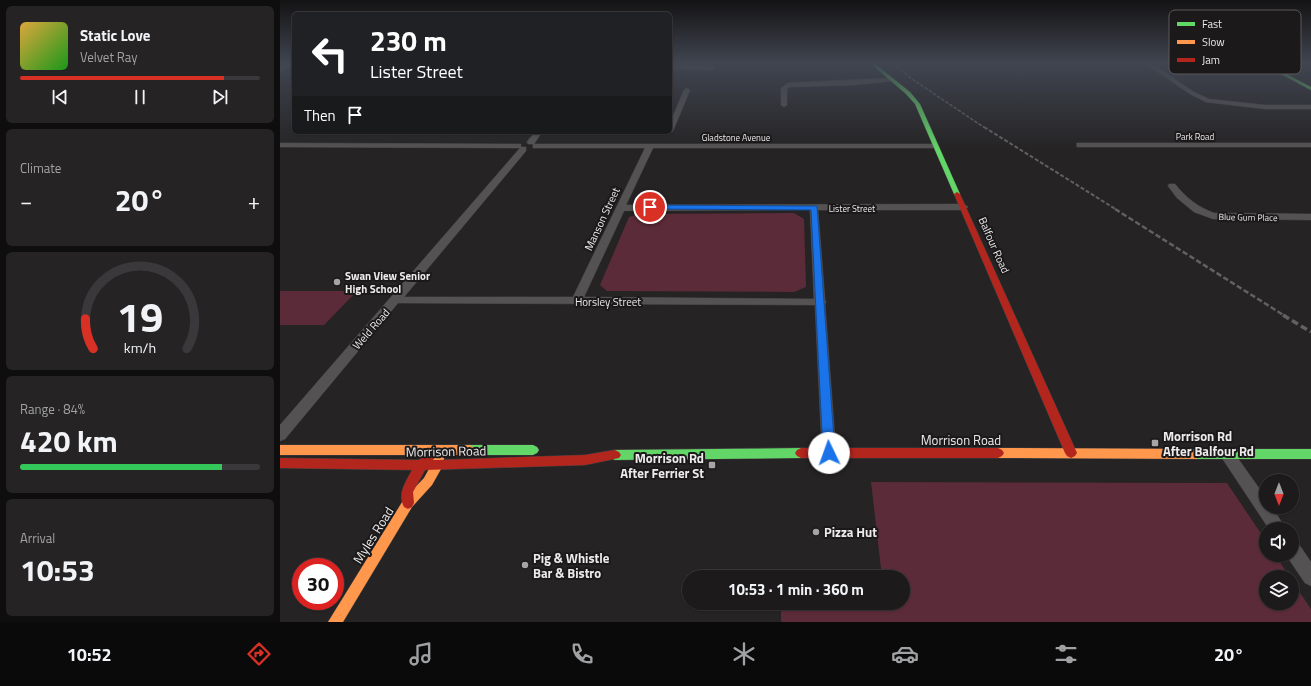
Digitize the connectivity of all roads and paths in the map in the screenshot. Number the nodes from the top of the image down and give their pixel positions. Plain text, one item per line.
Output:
1 (686, 92) edge
2 (784, 92) edge
3 (907, 92) edge
4 (1192, 92) edge
5 (784, 105) dead end
6 (1311, 106) edge
7 (672, 127) edge
8 (537, 134) edge
9 (669, 134) edge
10 (1080, 145) dead end
11 (1311, 145) edge
12 (280, 146) edge
13 (527, 146) junction
14 (650, 146) junction
15 (664, 146) junction
16 (935, 146) junction
17 (1172, 186) dead end
18 (964, 207) junction
19 (621, 208) junction
20 (814, 208) junction
21 (1311, 217) edge
22 (396, 300) junction
23 (577, 302) junction
24 (821, 302) junction
25 (280, 435) edge
26 (438, 449) junction
27 (280, 450) edge
28 (540, 450) dead end
29 (586, 450) dead end
30 (829, 453) junction
31 (1071, 453) junction
32 (1227, 454) junction
33 (1311, 454) edge
34 (611, 455) junction
35 (280, 463) edge
36 (421, 465) junction
37 (438, 465) junction
38 (408, 503) junction
39 (1273, 522) edge
40 (1299, 560) edge
41 (1311, 578) edge
42 (335, 622) edge

1 - 7 street
2 - 5 street
3 - 16 main road, Balfour Road
4 - 6 street
8 - 13 street, Weld Road
9 - 15 street
10 - 11 street, Park Road
12 - 13 street, Gladstone Avenue
13 - 14 street, Gladstone Avenue
13 - 22 street, Weld Road
14 - 15 street, Gladstone Avenue
14 - 19 street, Manson Street
15 - 16 street, Gladstone Avenue
16 - 18 main road, Balfour Road
17 - 21 street, Blue Gum Place
18 - 20 street, Lister Street
18 - 31 main road, Balfour Road
19 - 20 street, Lister Street
19 - 23 street, Manson Street
20 - 24 street
22 - 23 street, Horsley Street
22 - 25 street, Weld Road
23 - 24 street, Horsley Street
24 - 30 street
26 - 27 main road, Morrison Road
26 - 28 main road, Morrison Road
26 - 36 main road, Myles Road
26 - 37 main road, Myles Road
29 - 34 main road, Morrison Road
30 - 31 main road, Morrison Road
30 - 34 main road, Morrison Road
31 - 32 main road, Morrison Road
32 - 33 main road, Morrison Road
32 - 39 street
34 - 37 main road, Morrison Road
35 - 36 main road, Morrison Road
36 - 37 main road, Morrison Road
36 - 38 main road, Myles Road
37 - 38 main road, Myles Road
38 - 42 main road, Myles Road
40 - 41 street

